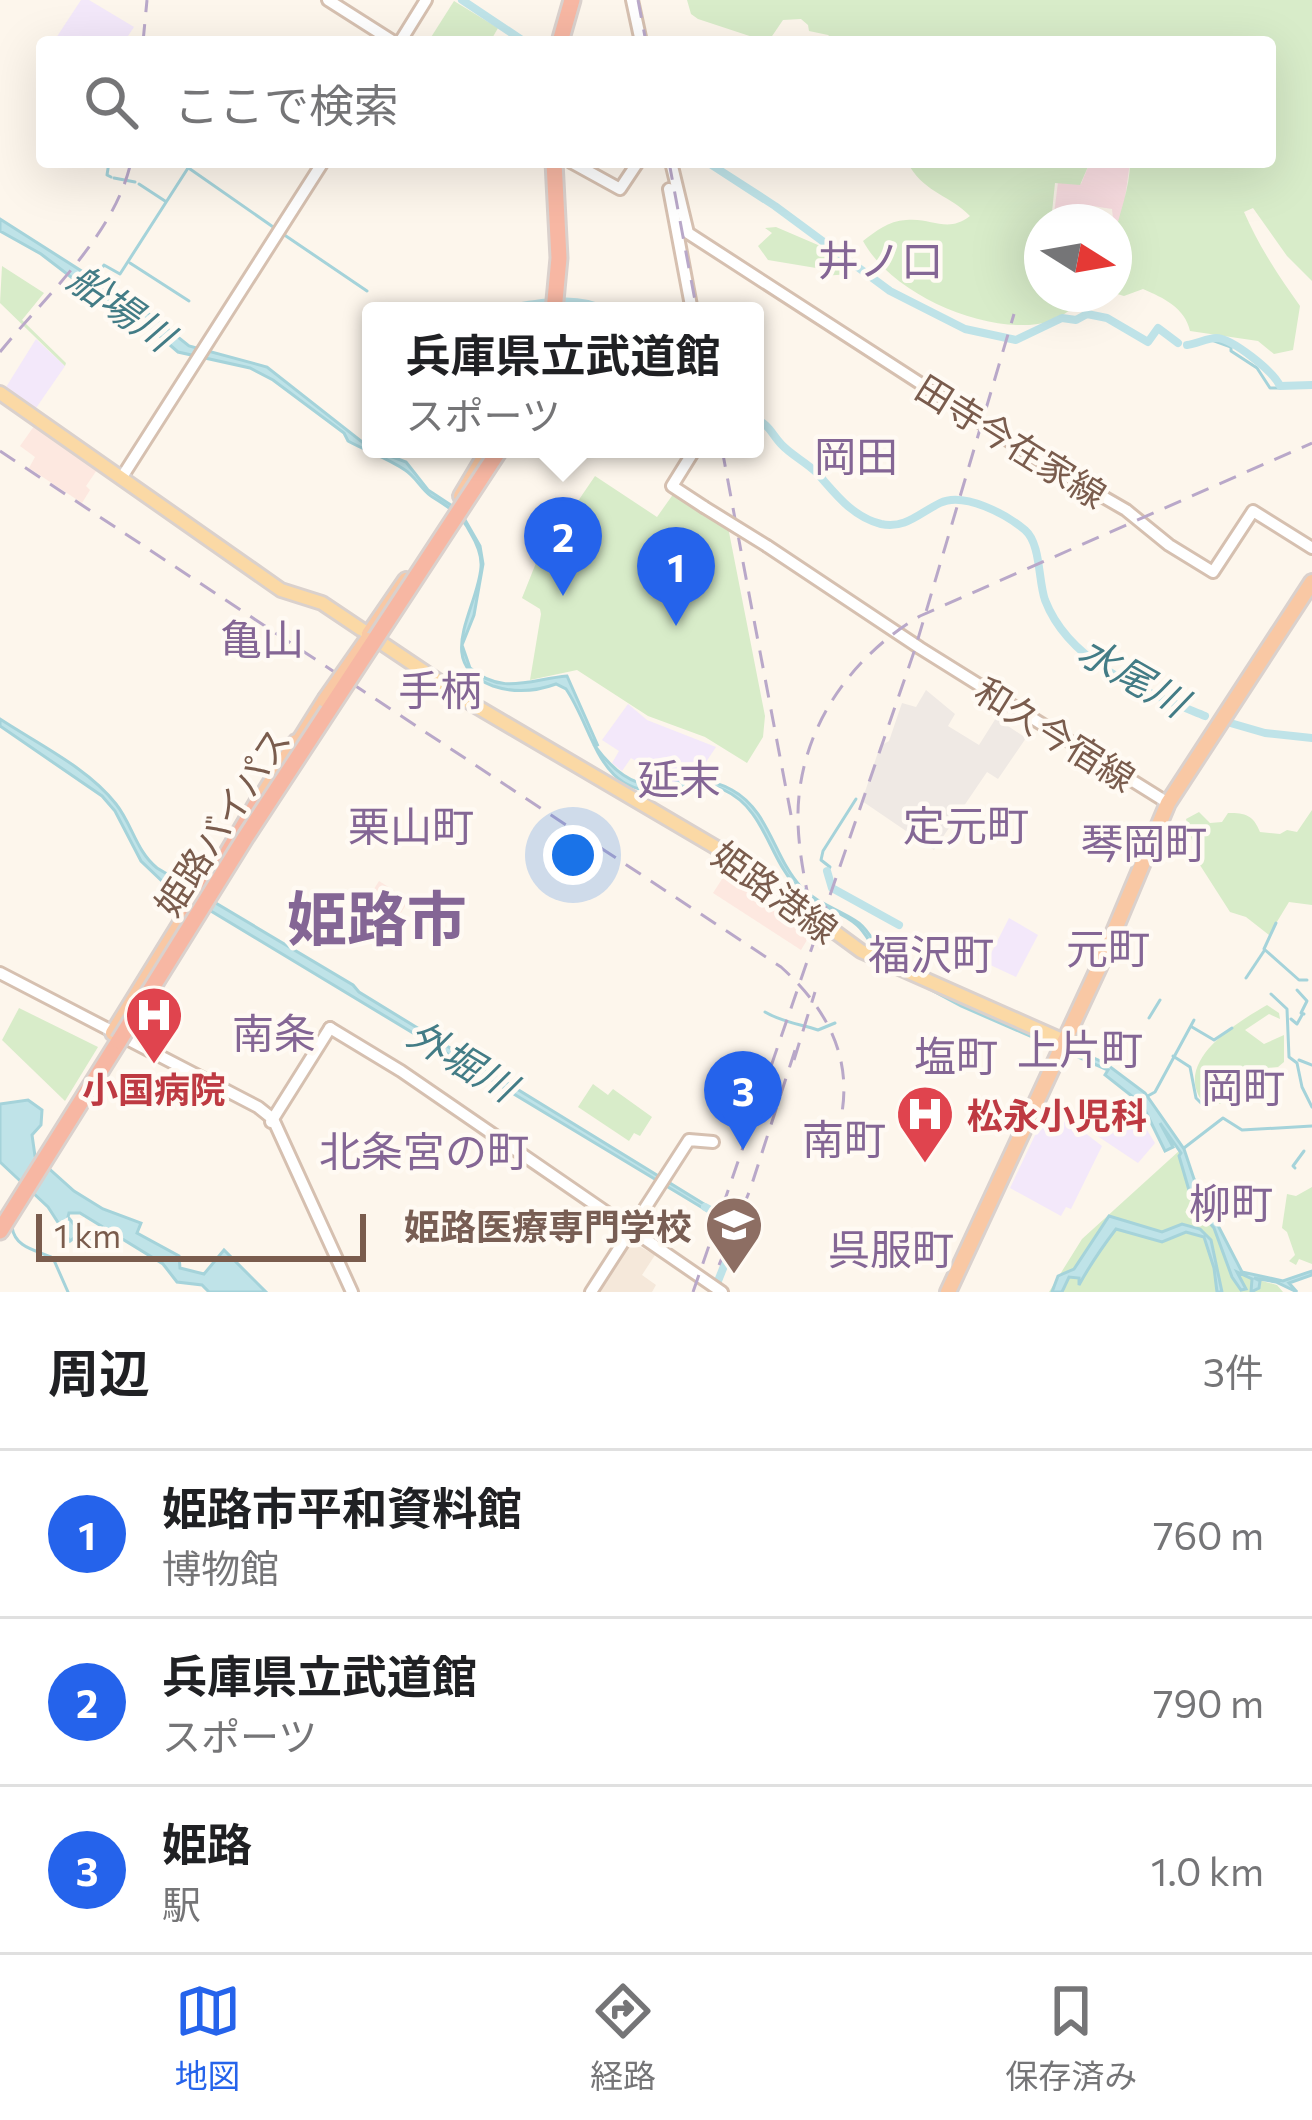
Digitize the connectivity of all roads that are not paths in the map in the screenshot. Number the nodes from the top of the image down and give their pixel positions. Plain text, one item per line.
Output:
1 (328, 0) edge
2 (426, 0) edge
3 (570, 0) edge
4 (632, 0) edge
5 (387, 36) edge
6 (401, 36) edge
7 (560, 36) edge
8 (640, 36) edge
9 (319, 168) edge
10 (552, 168) edge
11 (582, 168) edge
12 (634, 168) edge
13 (668, 168) edge
14 (669, 168) edge
15 (555, 302) edge
16 (690, 302) edge
17 (0, 393) edge
18 (492, 458) edge
19 (493, 458) edge
20 (689, 458) edge
21 (122, 477) junction
22 (459, 509) junction
23 (1312, 548) edge
24 (1312, 582) edge
25 (405, 590) junction
26 (374, 638) junction
27 (344, 683) junction
28 (312, 730) junction
29 (267, 802) junction
30 (1168, 803) junction
31 (194, 916) junction
32 (0, 975) edge
33 (119, 1036) junction
34 (1060, 1044) junction
35 (66, 1120) junction
36 (272, 1121) junction
37 (713, 1142) dead end
38 (22, 1191) junction
39 (5, 1219) edge
40 (629, 1232) junction
41 (716, 1290) edge
42 (350, 1292) edge
43 (591, 1292) edge
44 (948, 1292) edge

1 - 5 main road
2 - 6 main road
3 - 7 highway
4 - 8 main road
9 - 21 main road
10 - 15 highway
11 - 12 main road
13 - 16 main road
14 - 23 main road, 田寺今在家線
17 - 21 main road, 姫路港線
18 - 22 highway, 姫路バイパス, bridge
19 - 27 highway, 姫路バイパス, bridge
20 - 30 main road, 和久今宿線, bridge
21 - 26 main road, 姫路港線
22 - 25 highway
22 - 27 highway, 姫路バイパス, bridge
24 - 30 highway
25 - 26 highway
25 - 28 highway, bridge
26 - 34 main road, 姫路港線
27 - 28 highway, bridge
27 - 29 highway
27 - 31 highway, 姫路バイパス, bridge
28 - 29 highway, bridge
29 - 31 highway, bridge
29 - 31 highway, bridge
29 - 31 highway
30 - 34 highway
31 - 33 highway, 姫路バイパス, bridge
32 - 33 main road
33 - 35 highway, 姫路バイパス
33 - 35 highway
33 - 36 main road
34 - 44 highway
35 - 38 highway, 姫路バイパス
35 - 38 highway, 姫路バイパス
36 - 40 main road
36 - 42 main road
37 - 40 main road
38 - 39 highway, 姫路バイパス
40 - 41 main road
40 - 43 main road

